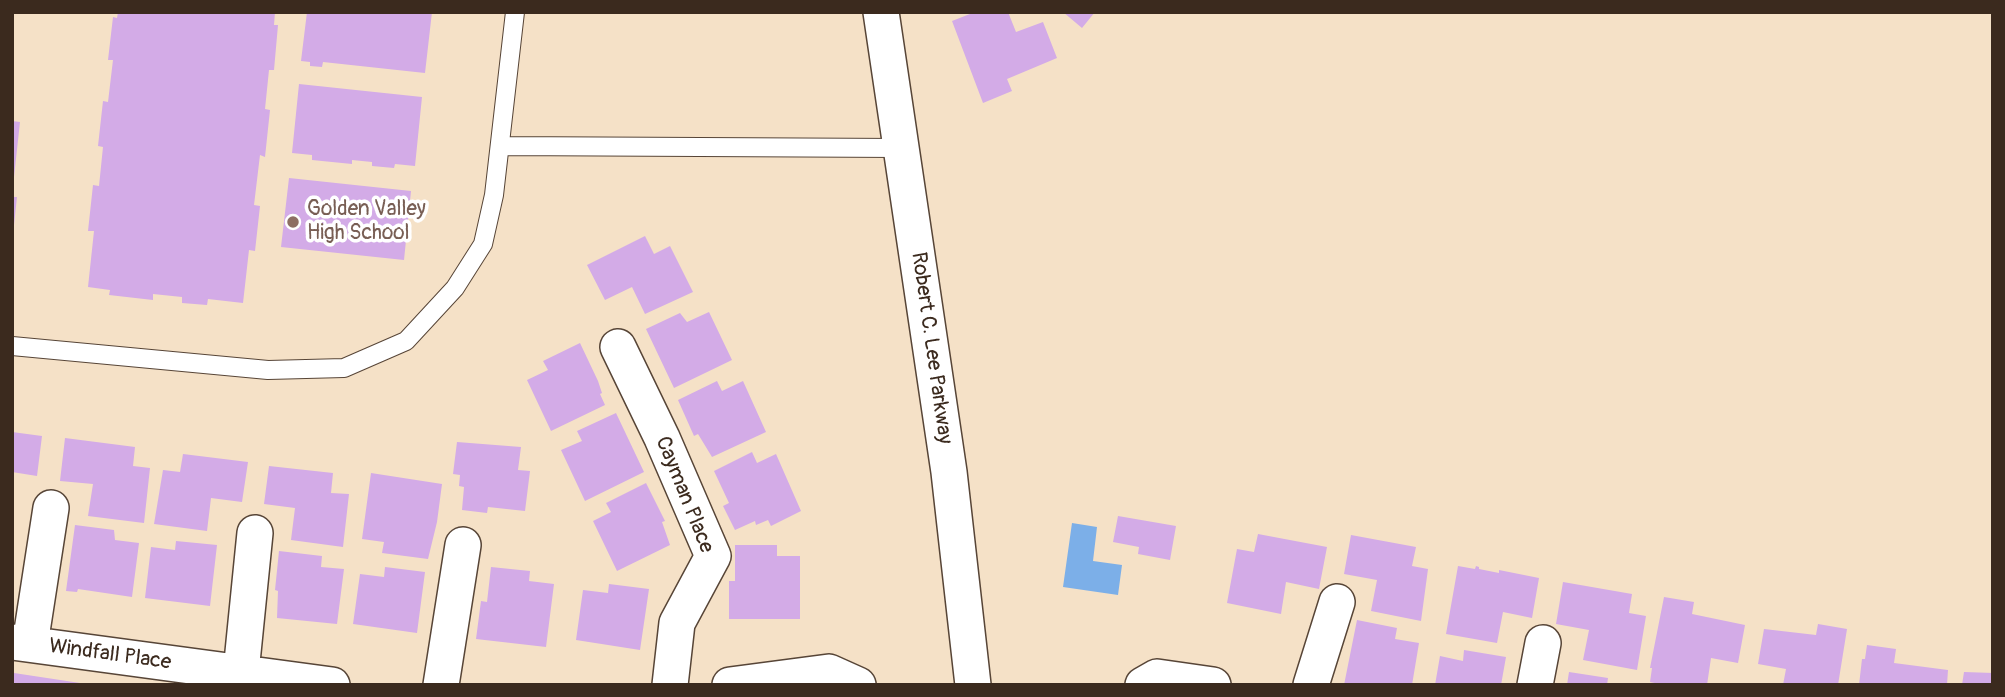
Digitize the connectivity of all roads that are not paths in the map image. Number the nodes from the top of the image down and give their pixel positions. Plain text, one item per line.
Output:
1 (515, 12) edge
2 (881, 12) edge
3 (500, 146) junction
4 (901, 148) junction
5 (12, 346) edge
6 (618, 348) dead end
7 (51, 508) dead end
8 (255, 533) dead end
9 (463, 545) dead end
10 (1337, 603) dead end
11 (21, 643) edge
12 (1543, 643) dead end
13 (125, 671) edge
14 (241, 672) junction
15 (329, 685) edge
16 (441, 685) edge
17 (670, 685) edge
18 (730, 685) edge
19 (858, 685) edge
20 (973, 685) edge
21 (1143, 685) edge
22 (1213, 685) edge
23 (1311, 685) edge
24 (1535, 685) edge

1 - 3 lane
2 - 4 street, Robert C. Lee Parkway
3 - 4 lane
3 - 5 lane
4 - 20 street, Robert C. Lee Parkway
6 - 17 street, Cayman Place
7 - 11 street
8 - 14 street
9 - 16 street
10 - 23 street
11 - 13 street, Windfall Place
12 - 24 street
13 - 14 street, Windfall Place
14 - 15 street, Windfall Place
18 - 19 street
21 - 22 street

